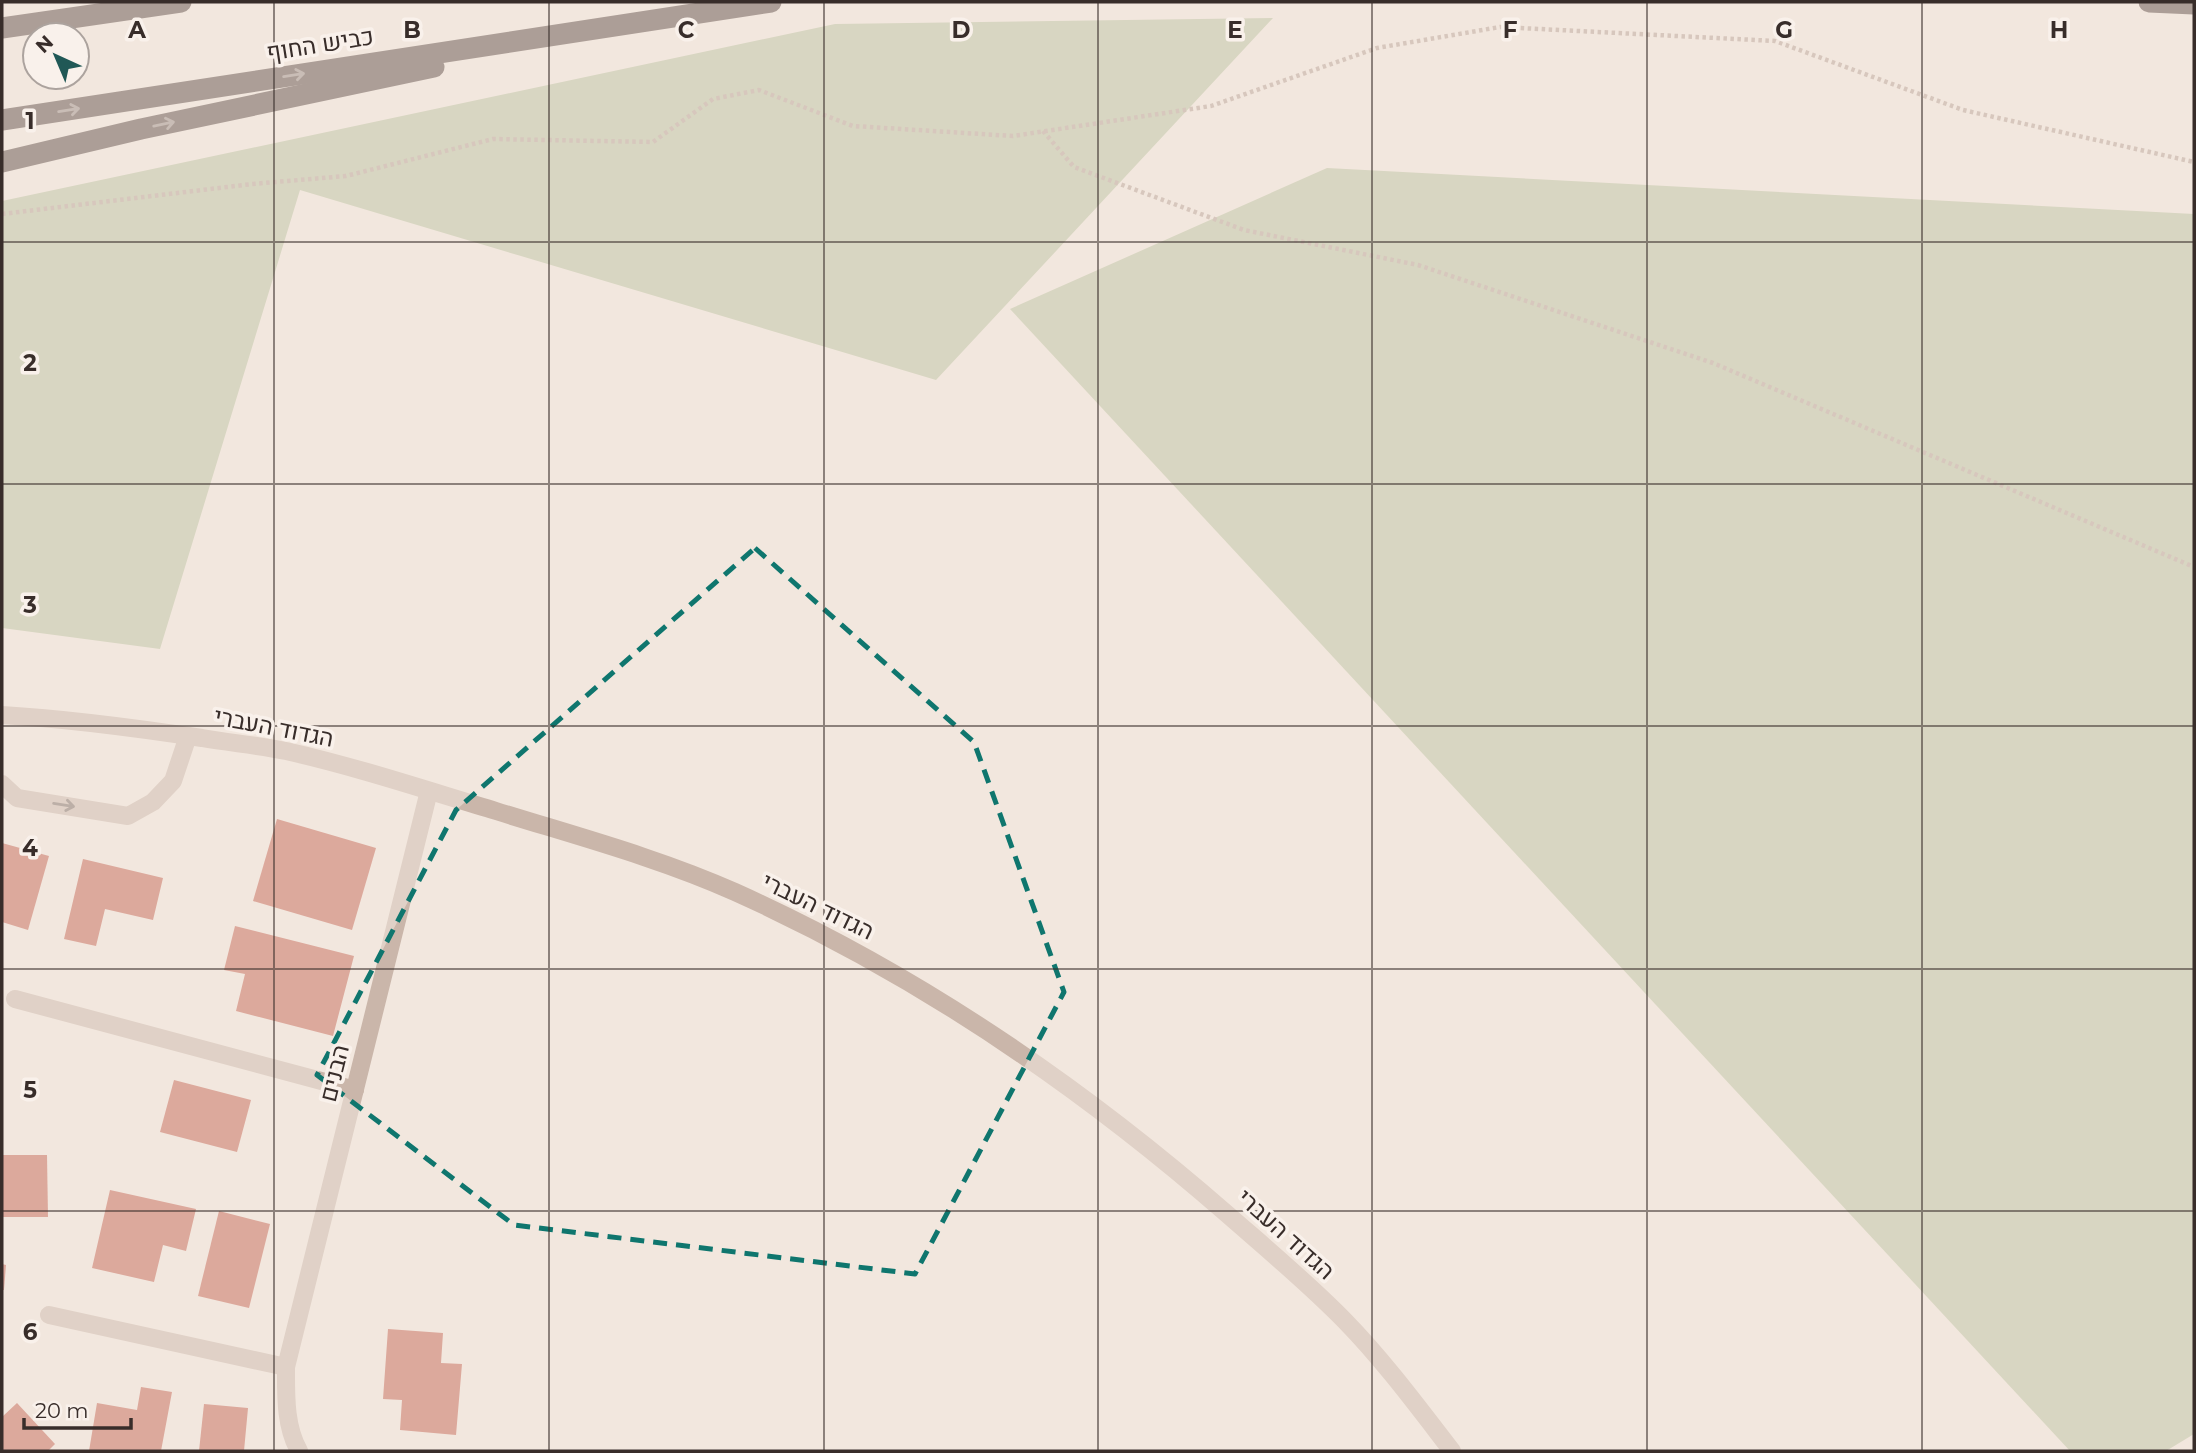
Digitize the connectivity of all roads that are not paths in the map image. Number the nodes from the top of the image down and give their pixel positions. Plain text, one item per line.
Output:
1 (181, 2) edge
2 (771, 2) edge
3 (2149, 2) edge
4 (2194, 4) edge
5 (670, 17) junction
6 (2, 28) edge
7 (2, 120) edge
8 (2, 162) edge
9 (2, 715) edge
10 (188, 736) junction
11 (2, 784) edge
12 (429, 791) junction
13 (15, 999) dead end
14 (355, 1090) junction
15 (49, 1315) dead end
16 (286, 1367) junction
17 (299, 1451) edge
18 (1452, 1451) edge

1 - 6 highway
2 - 5 highway, כביש החוף
3 - 4 highway
7 -> 5 highway, כביש החוף
8 -> 5 highway
9 - 10 street, הגדוד העברי
11 -> 10 street
10 - 12 street, הגדוד העברי
12 - 14 street, הבנים
12 - 18 street, הגדוד העברי
13 - 14 street
14 - 16 street, הבנים
15 - 16 street
16 - 17 street, הבנים

